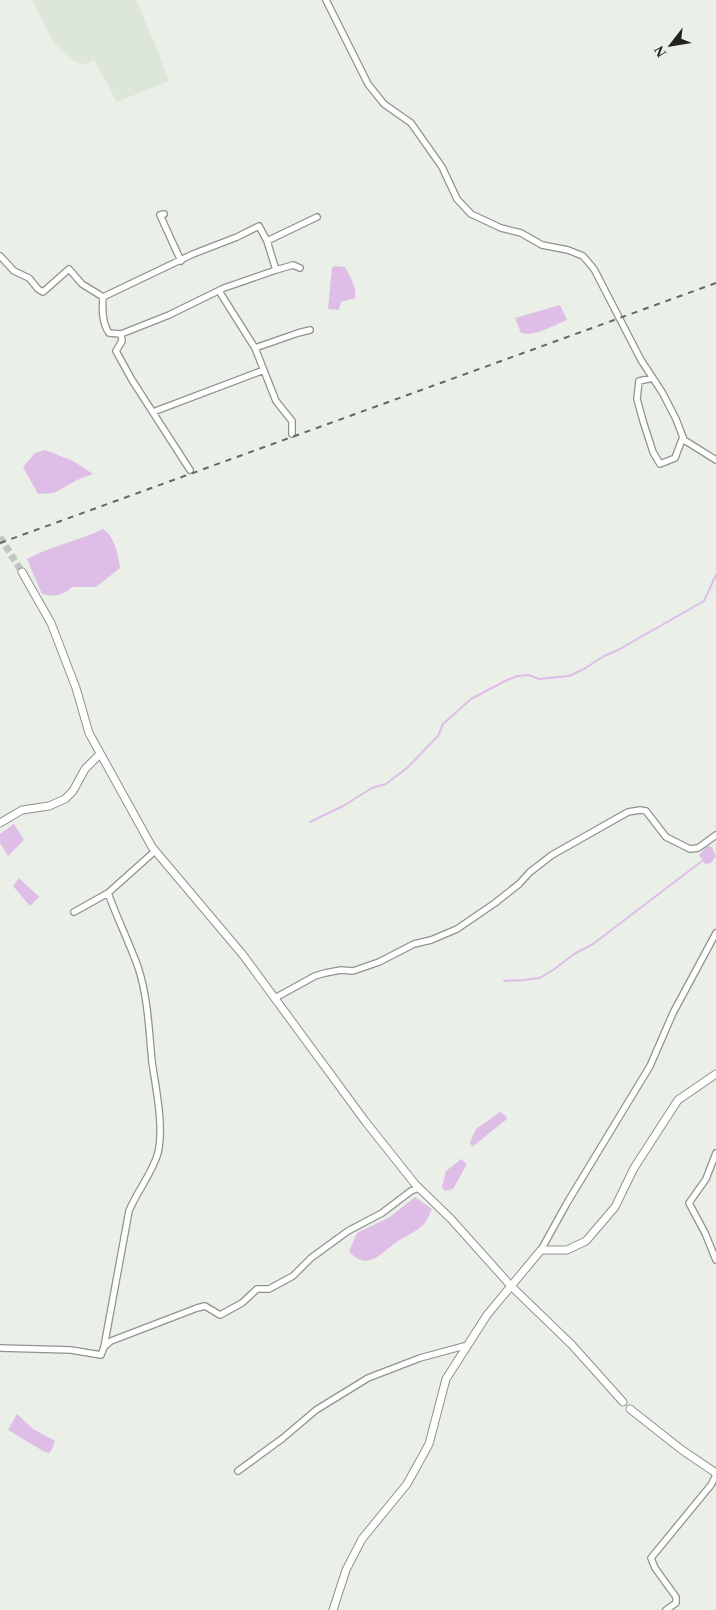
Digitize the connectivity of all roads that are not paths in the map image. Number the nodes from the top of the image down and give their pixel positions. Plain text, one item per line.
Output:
1 (326, 0) edge
2 (164, 214) dead end
3 (318, 217) dead end
4 (267, 241) junction
5 (0, 256) edge
6 (181, 261) junction
7 (300, 268) dead end
8 (276, 270) junction
9 (219, 291) junction
10 (103, 298) junction
11 (310, 330) dead end
12 (121, 334) junction
13 (255, 348) junction
14 (264, 370) junction
15 (653, 378) junction
16 (153, 412) junction
17 (292, 434) dead end
18 (683, 437) junction
19 (716, 460) edge
20 (190, 470) dead end
21 (22, 572) tunnel mouth
22 (100, 754) junction
23 (0, 823) edge
24 (716, 836) edge
25 (155, 851) junction
26 (108, 893) junction
27 (74, 912) dead end
28 (716, 933) edge
29 (275, 998) junction
30 (716, 1074) edge
31 (716, 1153) edge
32 (419, 1188) junction
33 (541, 1250) junction
34 (716, 1260) edge
35 (511, 1286) junction
36 (468, 1345) junction
37 (104, 1347) junction
38 (0, 1348) edge
39 (623, 1402) joint
40 (630, 1409) joint
41 (238, 1471) dead end
42 (716, 1474) edge
43 (333, 1610) edge
44 (666, 1610) edge

1 - 15 street
2 - 6 street
3 - 4 street
4 - 6 street
4 - 8 street
5 - 10 street
6 - 10 street
7 - 8 street
8 - 9 street
9 - 12 street
9 - 13 street
10 - 12 street
11 - 13 street
12 - 16 street
13 - 14 street
14 - 16 street
14 - 17 street
15 - 18 street
15 - 18 street
16 - 20 street
18 - 19 street
21 - 22 street
22 - 23 street
22 - 25 street
24 - 29 street
25 - 26 street
25 - 29 street
26 - 27 street
26 - 37 street
28 - 33 street
29 - 32 street
30 - 33 street
31 - 34 street
32 - 35 street
32 - 37 street
33 - 35 street
35 - 36 street
35 - 39 street
36 - 41 street
36 - 43 street
37 - 38 street
39 - 40 street
40 - 42 street
42 - 44 street

